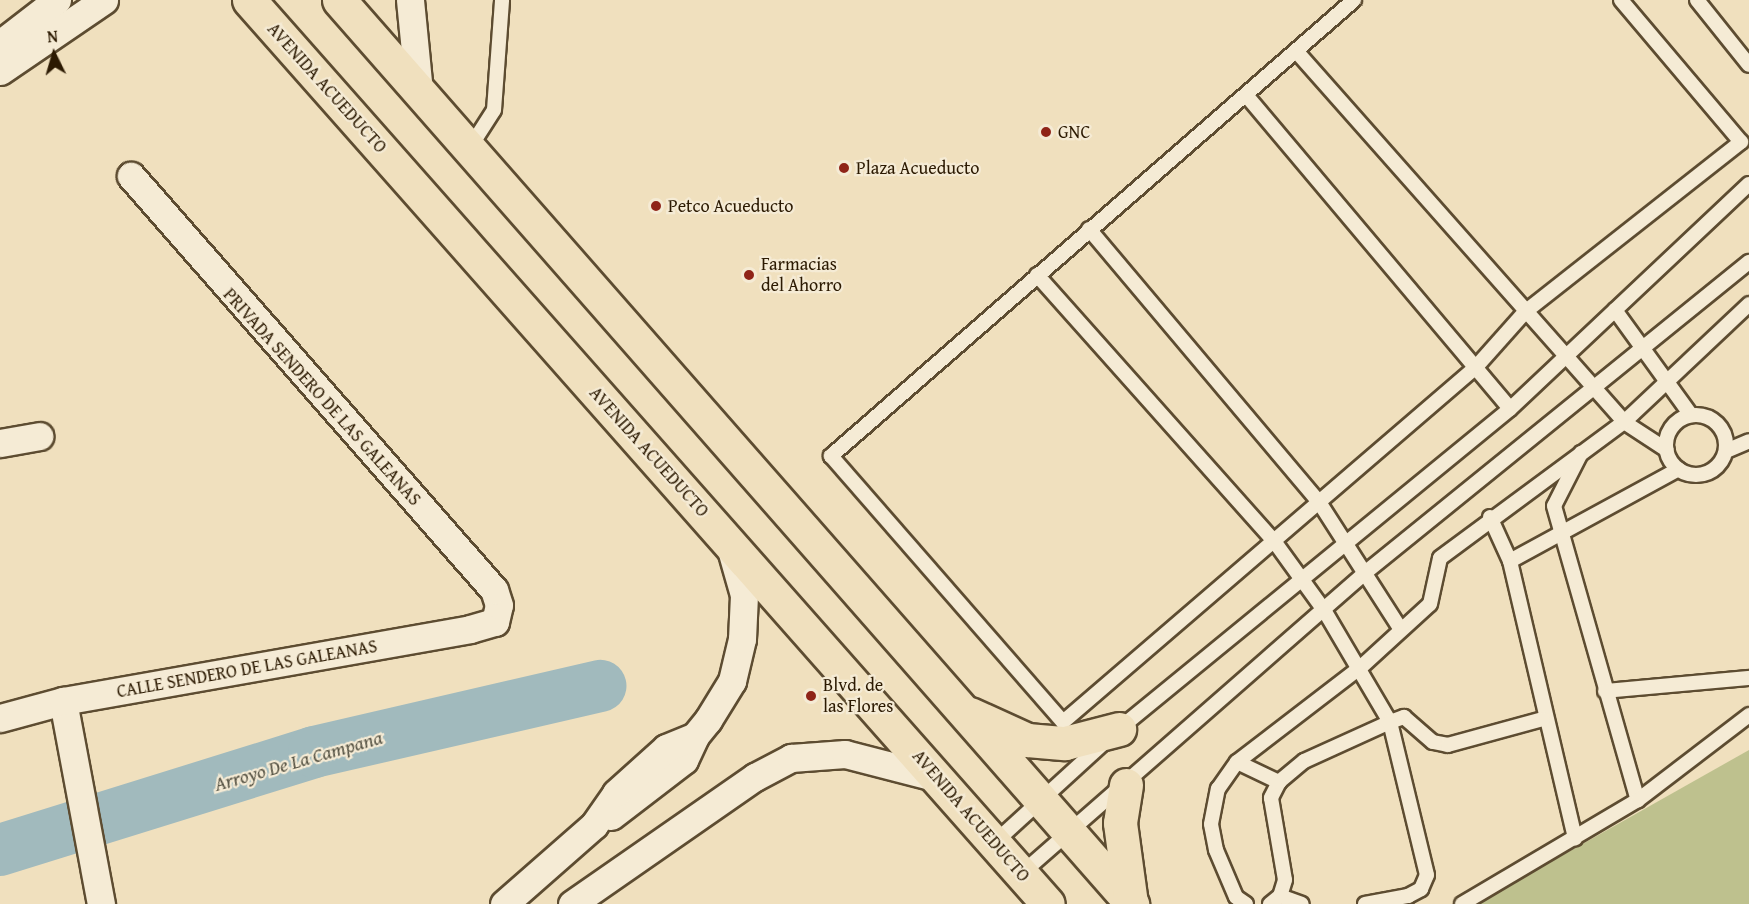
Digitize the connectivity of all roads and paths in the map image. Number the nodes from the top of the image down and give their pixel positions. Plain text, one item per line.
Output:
1 (57, 0) edge
2 (104, 0) edge
3 (249, 0) edge
4 (339, 0) edge
5 (410, 0) edge
6 (502, 0) edge
7 (1354, 0) edge
8 (1621, 0) edge
9 (1697, 0) edge
10 (0, 44) edge
11 (1297, 52) junction
12 (1749, 65) edge
13 (0, 71) edge
14 (418, 91) junction
15 (1246, 95) junction
16 (1745, 139) edge
17 (469, 149) junction
18 (131, 176) dead end
19 (1749, 183) edge
20 (1089, 229) junction
21 (1749, 262) edge
22 (1037, 275) junction
23 (1749, 304) edge
24 (1615, 310) junction
25 (1525, 312) junction
26 (1644, 351) junction
27 (1565, 357) junction
28 (1476, 367) junction
29 (1667, 378) junction
30 (1596, 390) junction
31 (1510, 409) junction
32 (1691, 415) junction
33 (1624, 422) junction
34 (39, 436) dead end
35 (1749, 441) edge
36 (0, 443) edge
37 (1583, 448) junction
38 (1667, 450) junction
39 (1726, 451) junction
40 (1679, 469) junction
41 (1319, 502) junction
42 (1490, 517) junction
43 (1562, 530) junction
44 (1274, 541) junction
45 (1347, 541) junction
46 (729, 542) junction
47 (1510, 561) junction
48 (1366, 572) junction
49 (1301, 577) junction
50 (1324, 610) junction
51 (495, 622) joint
52 (1400, 628) junction
53 (1360, 667) junction
54 (1749, 678) edge
55 (1605, 691) junction
56 (63, 701) junction
57 (960, 710) junction
58 (1749, 716) edge
59 (0, 718) edge
60 (1543, 719) junction
61 (1390, 722) junction
62 (1119, 729) junction
63 (1237, 762) junction
64 (938, 778) junction
65 (1279, 782) junction
66 (1126, 785) junction
67 (1638, 800) junction
68 (1041, 802) junction
69 (1069, 835) junction
70 (1575, 838) junction
71 (994, 843) junction
72 (1021, 874) junction
73 (1275, 900) edge
74 (101, 904) edge
75 (504, 904) edge
76 (572, 904) edge
77 (1048, 904) edge
78 (1131, 904) edge
79 (1246, 904) edge
80 (1302, 904) edge
81 (1365, 904) edge
82 (1462, 904) edge

1 - 10 street
2 - 13 street
3 - 46 main road, AVENIDA ACUEDUCTO
4 - 14 main road
5 - 14 street
6 - 17 lane
7 - 11 lane
8 - 16 lane
9 - 12 lane
11 - 15 lane
11 - 25 lane
14 - 17 main road
15 - 20 lane
15 - 28 lane
16 - 25 lane
17 - 57 main road
18 - 51 street, PRIVADA SENDERO DE LAS GALEANAS
19 - 24 lane
20 - 22 lane
20 - 41 lane
21 - 26 lane
22 - 44 lane
22 - 44 lane
23 - 29 lane
24 - 26 lane
24 - 27 lane
25 - 27 lane
25 - 28 lane
26 - 29 lane
26 - 30 lane
27 - 30 lane
27 - 31 lane
28 - 31 lane
28 - 41 lane
29 - 32 lane
29 - 33 lane
30 - 33 lane
30 - 48 lane
31 - 45 lane
32 - 38 lane
32 - 39 lane
33 - 37 lane
33 - 38 lane
34 - 36 street
35 - 39 lane
37 - 42 lane
37 - 43 lane
38 - 40 lane
39 - 40 lane
40 - 43 lane
41 - 44 lane
41 - 45 lane
42 - 47 lane
42 - 52 lane
43 - 47 lane
43 - 55 lane
44 - 49 lane
45 - 48 lane
45 - 49 lane
46 - 64 main road, AVENIDA ACUEDUCTO
46 - 75 street
47 - 60 lane
48 - 50 lane
48 - 52 lane
49 - 50 lane
49 - 62 lane
50 - 53 lane
50 - 66 lane
51 - 56 street, CALLE SENDERO DE LAS GALEANAS
52 - 53 lane
53 - 61 lane
53 - 63 lane
54 - 55 lane
55 - 67 lane
56 - 59 street, CALLE SENDERO DE LAS GALEANAS
56 - 74 street
57 - 62 main road
57 - 68 main road
58 - 67 lane
60 - 61 lane
60 - 70 lane
61 - 65 lane
61 - 81 lane
62 - 68 lane
63 - 65 lane
63 - 79 lane
64 - 71 main road, AVENIDA ACUEDUCTO
64 - 76 street
65 - 73 lane
66 - 69 lane
66 - 78 main road
67 - 70 lane
68 - 69 main road
68 - 71 lane
69 - 72 lane
69 - 78 main road
70 - 82 lane
71 - 72 main road, AVENIDA ACUEDUCTO
72 - 77 main road, AVENIDA ACUEDUCTO
73 - 80 lane

